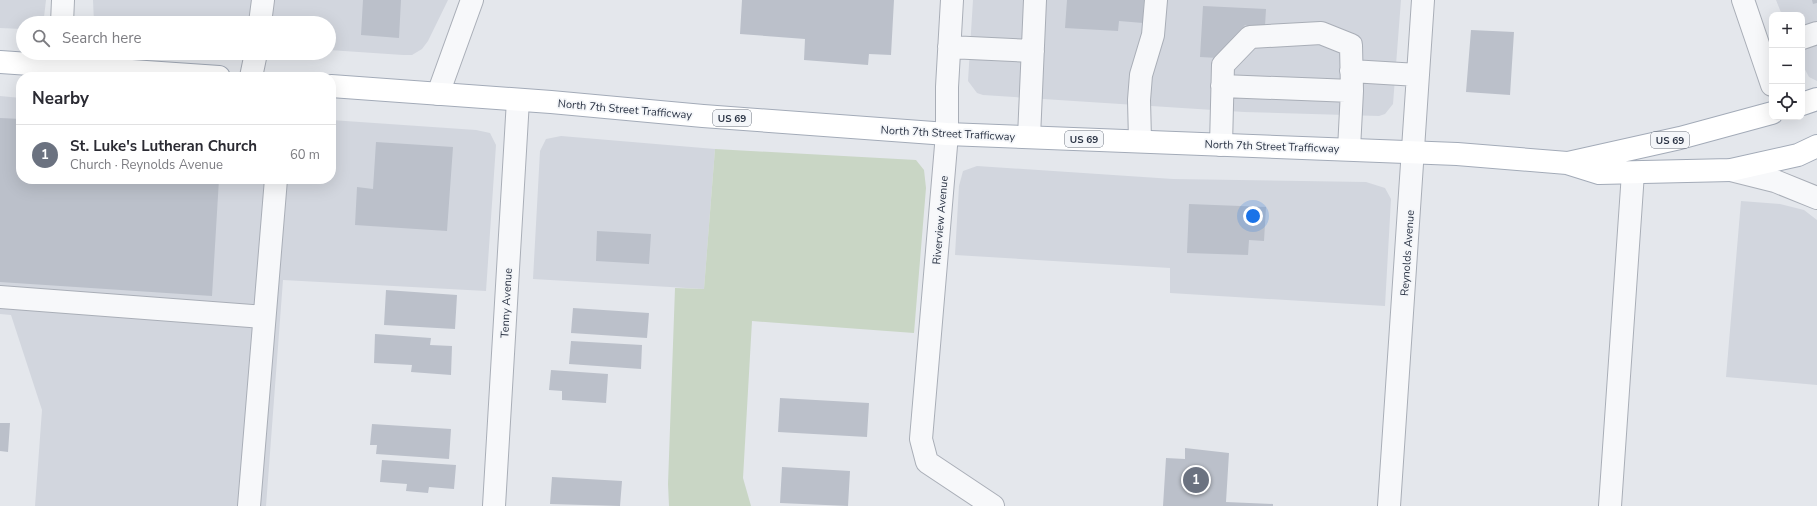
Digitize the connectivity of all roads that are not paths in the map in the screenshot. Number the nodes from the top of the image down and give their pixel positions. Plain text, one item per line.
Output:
1 (63, 0) edge
2 (264, 0) edge
3 (472, 0) edge
4 (952, 0) edge
5 (1035, 0) edge
6 (1156, 0) edge
7 (1423, 0) edge
8 (1743, 0) edge
9 (62, 16) edge
10 (261, 16) edge
11 (1817, 33) edge
12 (1805, 37) edge
13 (949, 47) junction
14 (1766, 49) edge
15 (1033, 51) junction
16 (60, 60) edge
17 (255, 60) edge
18 (0, 62) edge
19 (1769, 66) edge
20 (172, 72) edge
21 (252, 72) edge
22 (1418, 75) junction
23 (1352, 81) junction
24 (336, 86) edge
25 (1222, 86) junction
26 (438, 94) junction
27 (1817, 99) edge
28 (518, 100) junction
29 (1805, 103) edge
30 (1769, 114) edge
31 (947, 134) junction
32 (1029, 137) junction
33 (1140, 140) junction
34 (1220, 145) junction
35 (1817, 146) edge
36 (1349, 149) junction
37 (1414, 152) junction
38 (1567, 163) junction
39 (1731, 170) junction
40 (1633, 173) junction
41 (276, 184) edge
42 (1817, 198) edge
43 (0, 297) edge
44 (264, 317) junction
45 (249, 506) edge
46 (494, 506) edge
47 (993, 506) edge
48 (1389, 506) edge
49 (1610, 506) edge

1 - 9 street
2 - 10 street
3 - 26 street
4 - 13 street, Riverview Avenue
5 - 15 street
6 - 33 street
7 - 22 street, Reynolds Avenue
8 - 14 street
11 - 12 street
13 - 15 street
13 - 31 street, Riverview Avenue
14 - 19 street
15 - 32 street
16 - 18 main road
16 - 20 main road
17 - 21 street
22 - 23 street
22 - 37 street, Reynolds Avenue
23 - 25 street
23 - 25 street
23 - 36 street
24 - 26 main road, North 7th Street Trafficway / US 69
25 - 34 street
26 - 28 main road, North 7th Street Trafficway / US 69
27 - 29 main road
28 - 31 main road, North 7th Street Trafficway / US 69
28 - 46 street, Tenny Avenue
30 - 38 main road, North 7th Street Trafficway / US 69
31 - 32 main road, North 7th Street Trafficway / US 69
31 - 47 street, Riverview Avenue
32 - 33 main road, North 7th Street Trafficway / US 69
33 - 34 main road, North 7th Street Trafficway / US 69
34 - 36 main road, North 7th Street Trafficway / US 69
35 - 39 main road, North 7th Street Trafficway / US 69
36 - 37 main road, North 7th Street Trafficway / US 69
37 - 38 main road, North 7th Street Trafficway / US 69
37 - 48 street, Reynolds Avenue
38 - 40 main road, North 7th Street Trafficway / US 69
39 - 40 main road, North 7th Street Trafficway / US 69
39 - 42 street
40 - 49 street
41 - 44 street
43 - 44 street
44 - 45 street

